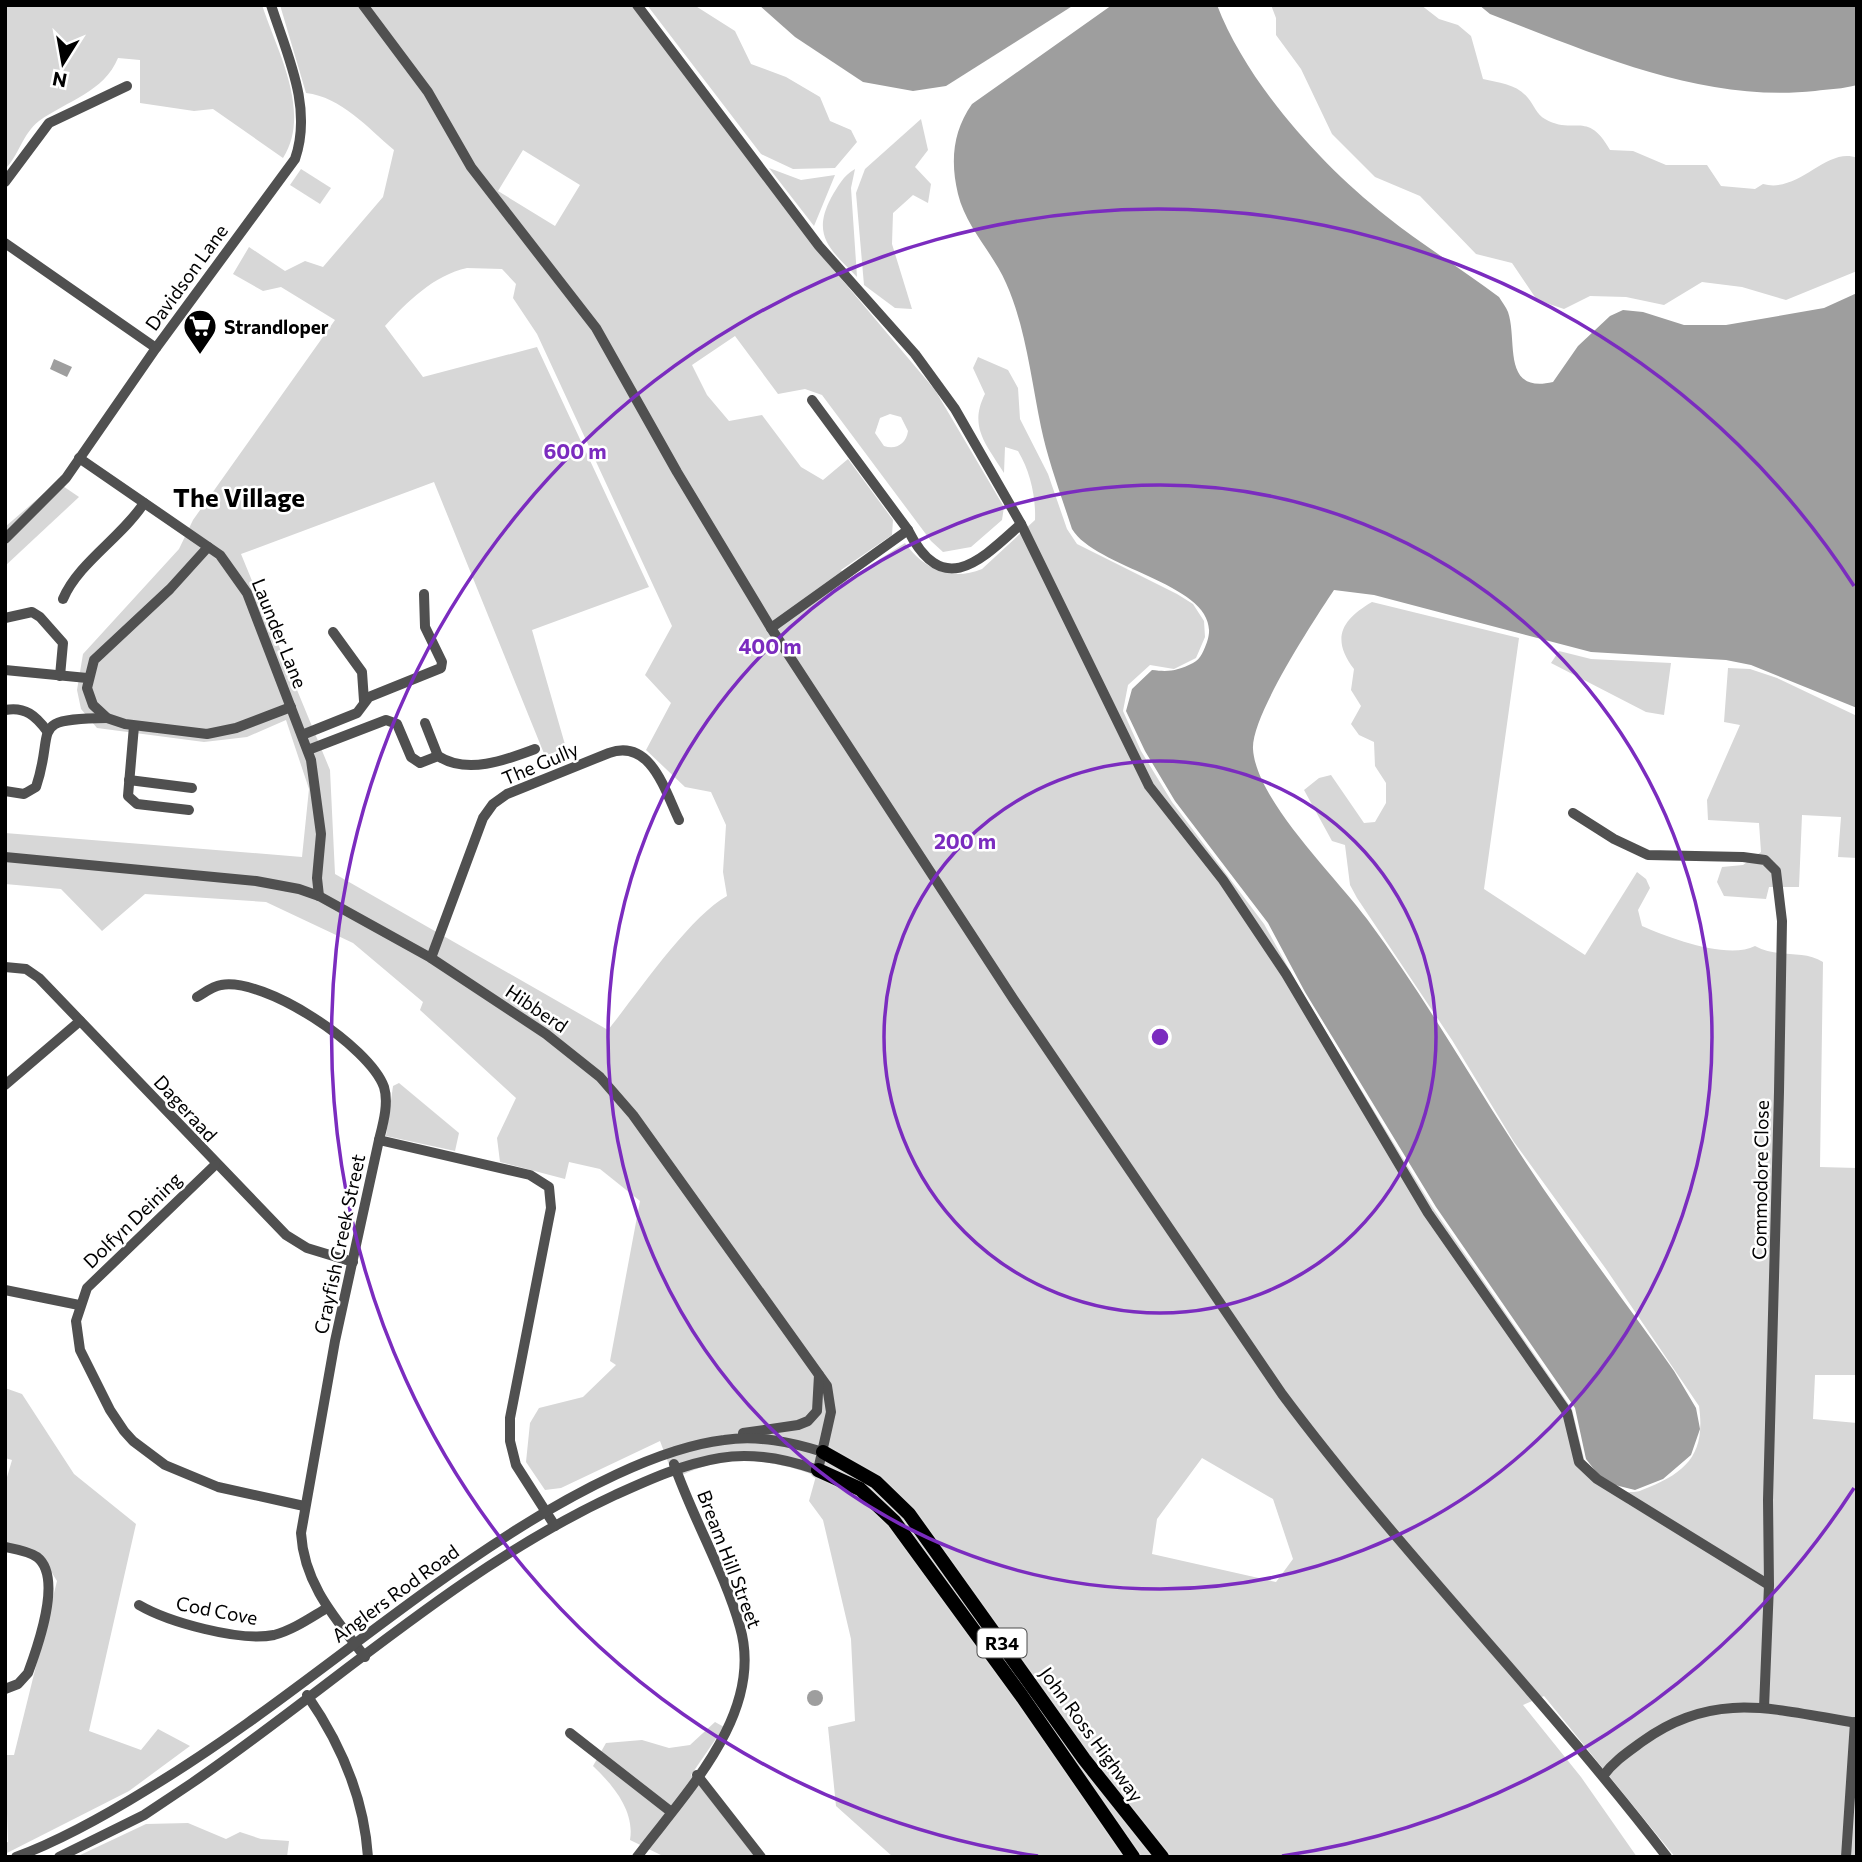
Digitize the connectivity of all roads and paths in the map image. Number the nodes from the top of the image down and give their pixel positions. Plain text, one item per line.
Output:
1 (271, 5) edge
2 (363, 5) edge
3 (637, 5) edge
4 (127, 86) dead end
5 (5, 181) edge
6 (5, 243) edge
7 (156, 348) junction
8 (812, 400) dead end
9 (79, 458) junction
10 (144, 503) junction
11 (1021, 524) junction
12 (908, 530) junction
13 (5, 539) edge
14 (208, 547) junction
15 (424, 594) dead end
16 (63, 599) dead end
17 (5, 618) edge
18 (771, 628) junction
19 (333, 632) dead end
20 (5, 670) edge
21 (60, 676) junction
22 (87, 678) junction
23 (364, 701) junction
24 (291, 706) junction
25 (5, 710) edge
26 (107, 718) junction
27 (425, 723) dead end
28 (134, 726) junction
29 (47, 731) junction
30 (302, 734) junction
31 (535, 749) dead end
32 (308, 750) junction
33 (438, 756) junction
34 (129, 780) junction
35 (192, 788) dead end
36 (5, 792) edge
37 (189, 810) dead end
38 (1573, 813) dead end
39 (679, 820) dead end
40 (5, 857) edge
41 (319, 896) junction
42 (431, 958) junction
43 (5, 967) edge
44 (197, 997) dead end
45 (80, 1021) junction
46 (5, 1085) edge
47 (379, 1140) junction
48 (215, 1164) junction
49 (353, 1262) junction
50 (5, 1290) edge
51 (79, 1306) junction
52 (818, 1375) junction
53 (724, 1440) junction
54 (823, 1452) junction
55 (670, 1454) junction
56 (818, 1469) junction
57 (676, 1470) junction
58 (304, 1506) junction
59 (546, 1511) junction
60 (555, 1526) junction
61 (5, 1547) edge
62 (1769, 1585) junction
63 (139, 1605) dead end
64 (327, 1608) junction
65 (355, 1644) junction
66 (365, 1657) junction
67 (300, 1685) junction
68 (5, 1689) edge
69 (309, 1698) junction
70 (1764, 1709) junction
71 (1856, 1723) edge
72 (569, 1733) dead end
73 (697, 1775) junction
74 (1603, 1776) junction
75 (670, 1811) junction
76 (639, 1854) edge
77 (16, 1857) edge
78 (59, 1857) edge
79 (368, 1857) edge
80 (654, 1857) edge
81 (761, 1857) edge
82 (1133, 1857) edge
83 (1162, 1857) edge
84 (1667, 1857) edge
85 (1846, 1857) edge

1 - 7 street, Davidson Lane
2 - 18 street
3 - 11 street
4 - 5 street
6 - 7 street
7 - 9 street, Davidson Lane
8 - 12 street
9 - 10 street, Launder Lane
9 - 13 street, Davidson Lane
10 - 14 street, Launder Lane
10 - 16 street
11 - 12 street
11 - 62 street
12 - 18 street
14 - 22 street
14 - 24 street, Launder Lane
15 - 23 street
17 - 21 street
18 - 74 street
19 - 23 street
20 - 21 street
21 - 22 street
22 - 26 street
23 - 30 street
24 - 28 street
24 - 30 street, Launder Lane
25 - 29 street
26 - 28 street
26 - 29 street
27 - 33 street
28 - 34 street
29 - 36 street
30 - 32 street, Launder Lane
31 - 33 street
32 - 33 street
32 - 41 street, Launder Lane
34 - 35 street
34 - 37 street
38 - 62 street, Commodore Close
39 - 42 street, The Gully
40 - 41 street, Hibberd
41 - 42 street, Hibberd
42 - 52 street, Hibberd
43 - 45 street, Dageraad
44 - 47 street
45 - 46 street
45 - 48 street, Dageraad
47 - 49 street, Crayfish Creek Street
47 - 59 street, Crayfish Creek Street
48 - 49 street, Dageraad
48 - 51 street, Dolfyn Deining
49 - 58 street, Crayfish Creek Street
50 - 51 street
51 - 58 street
52 - 53 street
52 - 54 street, Hibberd
53 - 54 street, Anglers Rod Road
53 - 55 street, Anglers Rod Road
54 - 56 street, Hibberd
54 - 83 main road, John Ross Highway / R34
55 - 57 street, Bream Hill Street
55 - 59 street, Anglers Rod Road
56 - 57 street, Anglers Rod Road
56 - 82 main road, John Ross Highway / R34
57 - 60 street, Anglers Rod Road
57 - 73 street, Bream Hill Street
58 - 64 street, Crayfish Creek Street
59 - 60 street, Crayfish Creek Street
59 - 65 street, Anglers Rod Road
60 - 66 street, Anglers Rod Road
61 - 68 street
62 - 70 street, Commodore Close
63 - 64 street, Cod Cove
64 - 65 street, Crayfish Creek Street
65 - 66 street, Crayfish Creek Street
65 - 67 street, Anglers Rod Road
66 - 69 street, Anglers Rod Road
67 - 69 street
67 - 77 street, Anglers Rod Road
69 - 78 street, Anglers Rod Road
69 - 79 street
70 - 71 street
70 - 74 street
71 - 85 street
72 - 75 street
73 - 75 street, Bream Hill Street
73 - 81 street
74 - 84 street
75 - 76 street, Bream Hill Street
76 - 80 street

